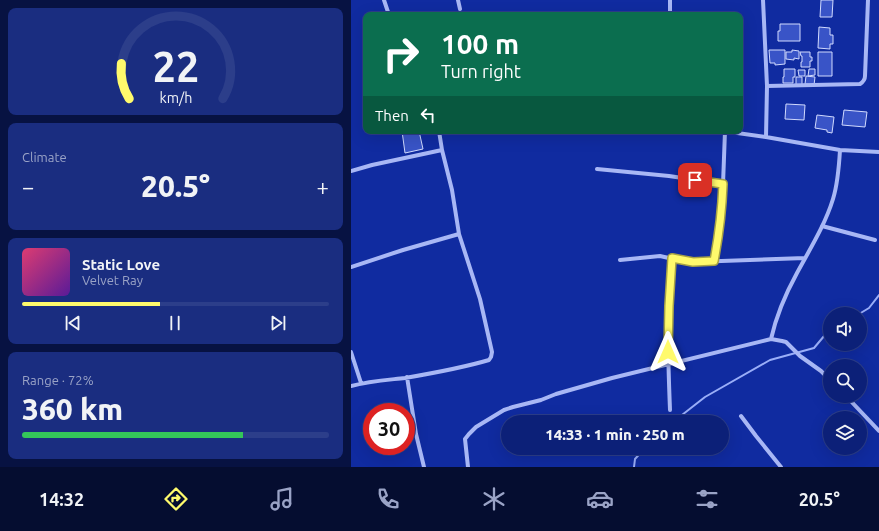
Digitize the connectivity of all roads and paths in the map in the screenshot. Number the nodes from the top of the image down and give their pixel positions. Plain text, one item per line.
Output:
1 (384, 0) edge
2 (458, 0) edge
3 (670, 0) edge
4 (763, 0) edge
5 (868, 0) edge
6 (460, 9) dead end
7 (388, 12) edge
8 (670, 12) edge
9 (767, 86) junction
10 (439, 134) edge
11 (724, 134) edge
12 (743, 134) edge
13 (766, 137) junction
14 (442, 150) junction
15 (840, 150) junction
16 (879, 152) edge
17 (597, 169) dead end
18 (351, 171) edge
19 (723, 184) junction
20 (822, 226) junction
21 (459, 234) junction
22 (875, 240) dead end
23 (672, 258) junction
24 (805, 258) junction
25 (619, 260) dead end
26 (714, 261) junction
27 (351, 267) edge
28 (771, 339) junction
29 (351, 352) edge
30 (668, 365) junction
31 (823, 373) edge
32 (407, 377) junction
33 (361, 383) junction
34 (351, 386) edge
35 (853, 403) edge
36 (670, 410) dead end
37 (741, 416) dead end
38 (879, 431) edge
39 (424, 467) edge
40 (468, 467) edge
41 (781, 467) edge

1 - 7 street
2 - 6 street
3 - 8 street
4 - 9 street
5 - 9 street
9 - 13 street
10 - 14 street
11 - 19 street
12 - 13 street
13 - 15 street
14 - 18 street
14 - 21 street
15 - 16 street
15 - 20 street
17 - 19 street
19 - 26 street
20 - 22 street
20 - 24 street
21 - 27 street
21 - 32 street
23 - 25 street
23 - 26 street
23 - 30 street
24 - 26 street
24 - 28 street
28 - 30 street
28 - 31 street
29 - 33 street
30 - 36 street
30 - 40 street
32 - 33 street
32 - 39 street
33 - 34 street
35 - 38 street
37 - 41 street

